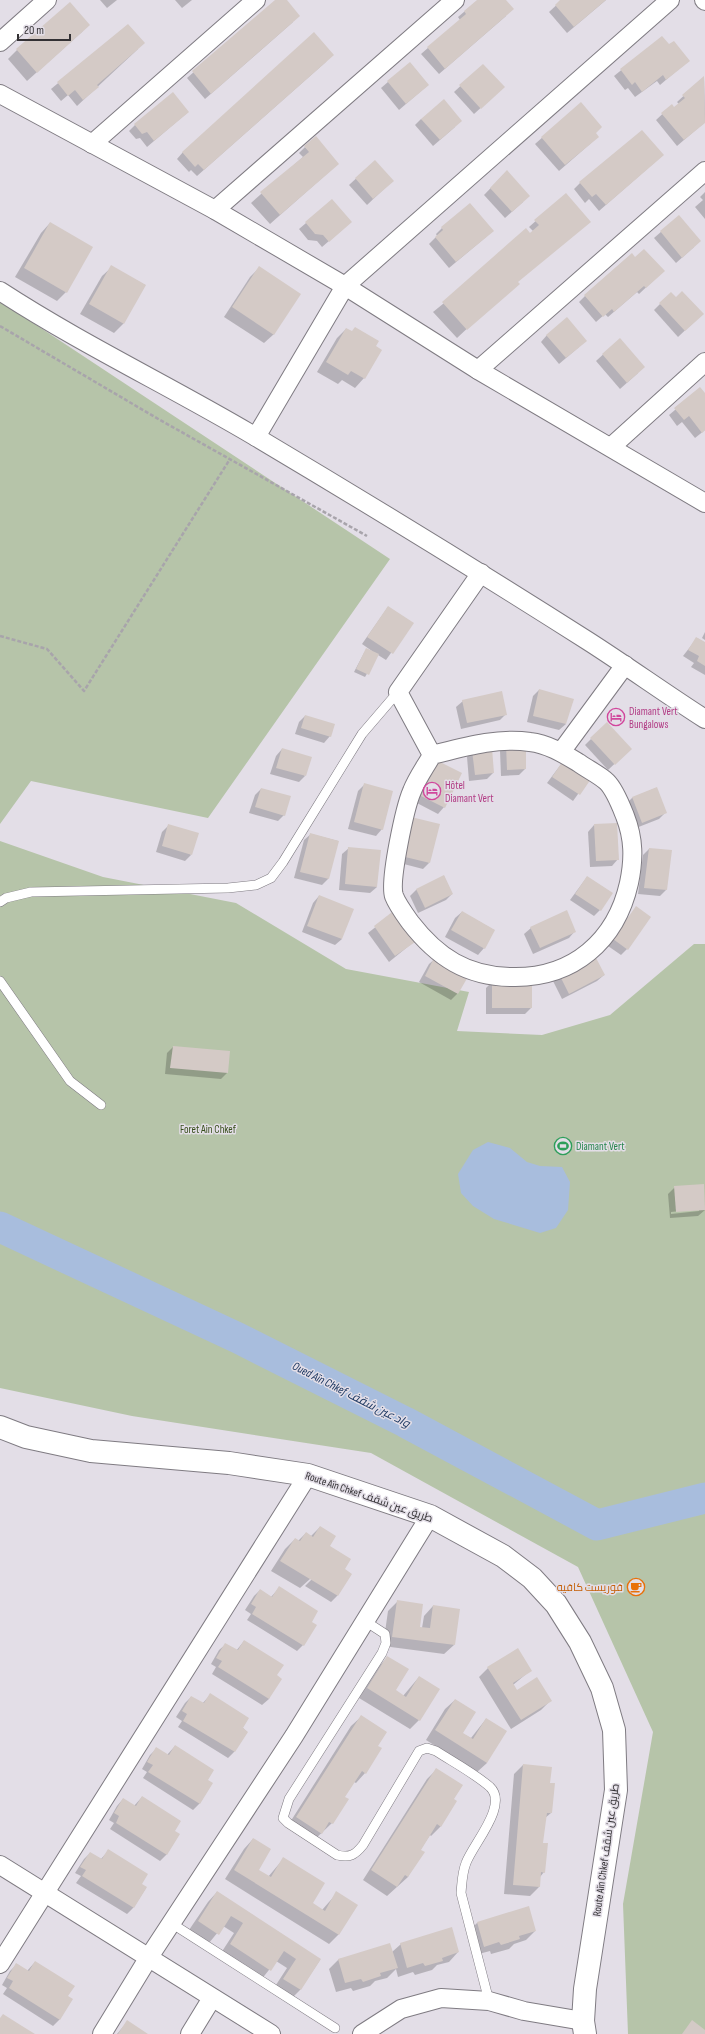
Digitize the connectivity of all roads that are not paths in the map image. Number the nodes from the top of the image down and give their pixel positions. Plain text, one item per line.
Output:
1 (47, 0) edge
2 (256, 0) edge
3 (455, 0) edge
4 (670, 0) edge
5 (0, 42) edge
6 (0, 94) edge
7 (92, 144) junction
8 (705, 171) edge
9 (215, 210) junction
10 (345, 286) junction
11 (0, 291) edge
12 (705, 362) edge
13 (478, 370) junction
14 (256, 437) junction
15 (611, 447) junction
16 (705, 503) edge
17 (481, 573) junction
18 (625, 666) junction
19 (398, 692) junction
20 (705, 719) edge
21 (561, 752) junction
22 (432, 755) junction
23 (0, 902) edge
24 (0, 981) edge
25 (101, 1105) dead end
26 (0, 1427) edge
27 (308, 1475) junction
28 (430, 1516) junction
29 (365, 1621) junction
30 (0, 1864) edge
31 (44, 1893) junction
32 (171, 1923) junction
33 (149, 1957) junction
34 (0, 1964) edge
35 (212, 1998) junction
36 (489, 2001) junction
37 (584, 2027) edge
38 (335, 2028) dead end
39 (102, 2034) edge
40 (190, 2034) edge
41 (271, 2034) edge
42 (362, 2034) edge

1 - 5 street
2 - 7 street
3 - 9 street
4 - 10 street
6 - 7 street
7 - 9 street
8 - 13 street
9 - 10 street
10 - 13 street
10 - 14 street
11 - 14 street
12 - 15 street
13 - 15 street
14 - 17 street
15 - 16 street
17 - 18 street
17 - 19 street
18 - 20 street
18 - 21 street
19 - 22 street
19 - 23 lane
21 - 22 street
21 - 22 street
24 - 25 lane
26 - 27 street, Route Aïn Chkef طريق عين شقف
27 - 28 street, Route Aïn Chkef طريق عين شقف
27 - 31 street
28 - 29 street
28 - 37 street, Route Aïn Chkef طريق عين شقف
29 - 32 street
29 - 36 lane
30 - 31 street
31 - 33 street
31 - 34 street
32 - 33 street
32 - 38 lane
33 - 35 street
33 - 39 street
35 - 40 street
35 - 41 street
36 - 37 street
36 - 42 street

